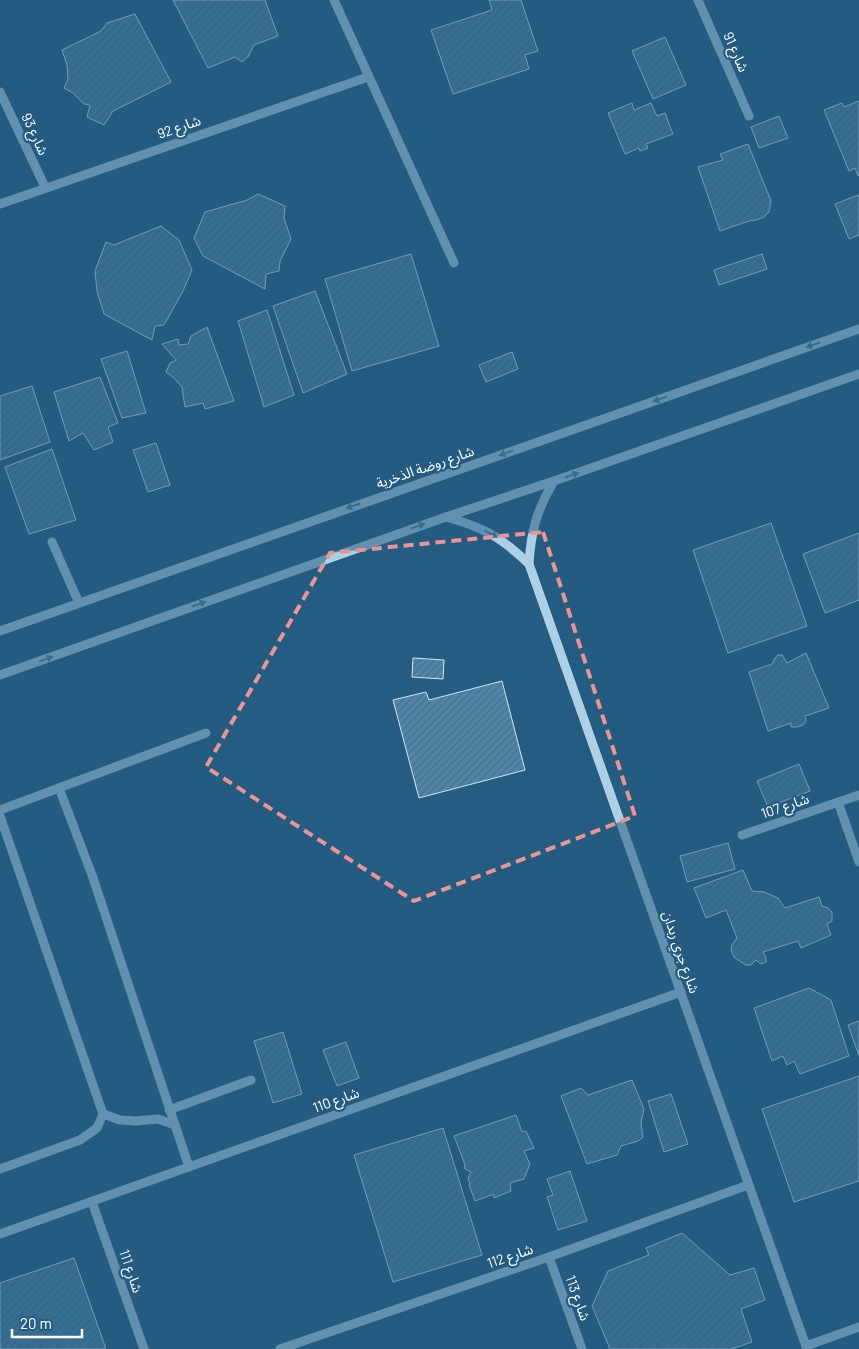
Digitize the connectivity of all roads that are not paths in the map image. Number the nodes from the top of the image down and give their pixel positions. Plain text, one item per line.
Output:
1 (334, 0) edge
2 (698, 0) edge
3 (368, 77) junction
4 (0, 92) edge
5 (749, 116) dead end
6 (45, 188) junction
7 (0, 204) edge
8 (454, 263) dead end
9 (859, 329) edge
10 (859, 374) edge
11 (554, 481) junction
12 (446, 516) junction
13 (52, 542) dead end
14 (529, 564) junction
15 (79, 603) junction
16 (0, 630) edge
17 (0, 675) edge
18 (206, 733) dead end
19 (59, 788) junction
20 (859, 795) edge
21 (838, 802) junction
22 (0, 810) edge
23 (0, 816) edge
24 (742, 835) dead end
25 (859, 862) edge
26 (681, 992) junction
27 (251, 1080) dead end
28 (170, 1110) junction
29 (103, 1114) junction
30 (174, 1125) junction
31 (189, 1167) junction
32 (0, 1168) edge
33 (748, 1185) junction
34 (92, 1202) junction
35 (0, 1234) edge
36 (549, 1257) junction
37 (859, 1326) edge
38 (806, 1347) edge
39 (144, 1349) edge
40 (280, 1349) edge
41 (582, 1349) edge

1 - 3 street
2 - 5 street, شارع 91
3 - 6 street, شارع 92
3 - 8 street
4 - 6 street, شارع 93
6 - 7 street, شارع 92
9 -> 15 street, شارع روضة الذخرية
11 -> 10 street
11 - 12 street
11 - 14 street, شارع جري ربدان
12 -> 14 street, شارع جري ربدان
17 -> 12 street
13 - 15 street
14 - 26 street, شارع جري ربدان
15 - 16 street, شارع روضة الذخرية
18 - 19 street
19 - 22 street
19 - 28 street
20 - 21 street, شارع 107
21 - 24 street, شارع 107
21 - 25 street
23 - 29 street
26 - 31 street, شارع 110
26 - 33 street, شارع جري ربدان
27 - 28 street
28 - 30 street
29 - 30 street
29 - 32 street
30 - 31 street
31 - 34 street, شارع 110
33 - 36 street, شارع 112
33 - 38 street, شارع جري ربدان
34 - 35 street, شارع 110
34 - 39 street, شارع 111
36 - 40 street, شارع 112
36 - 41 street, شارع 113
37 - 38 street

